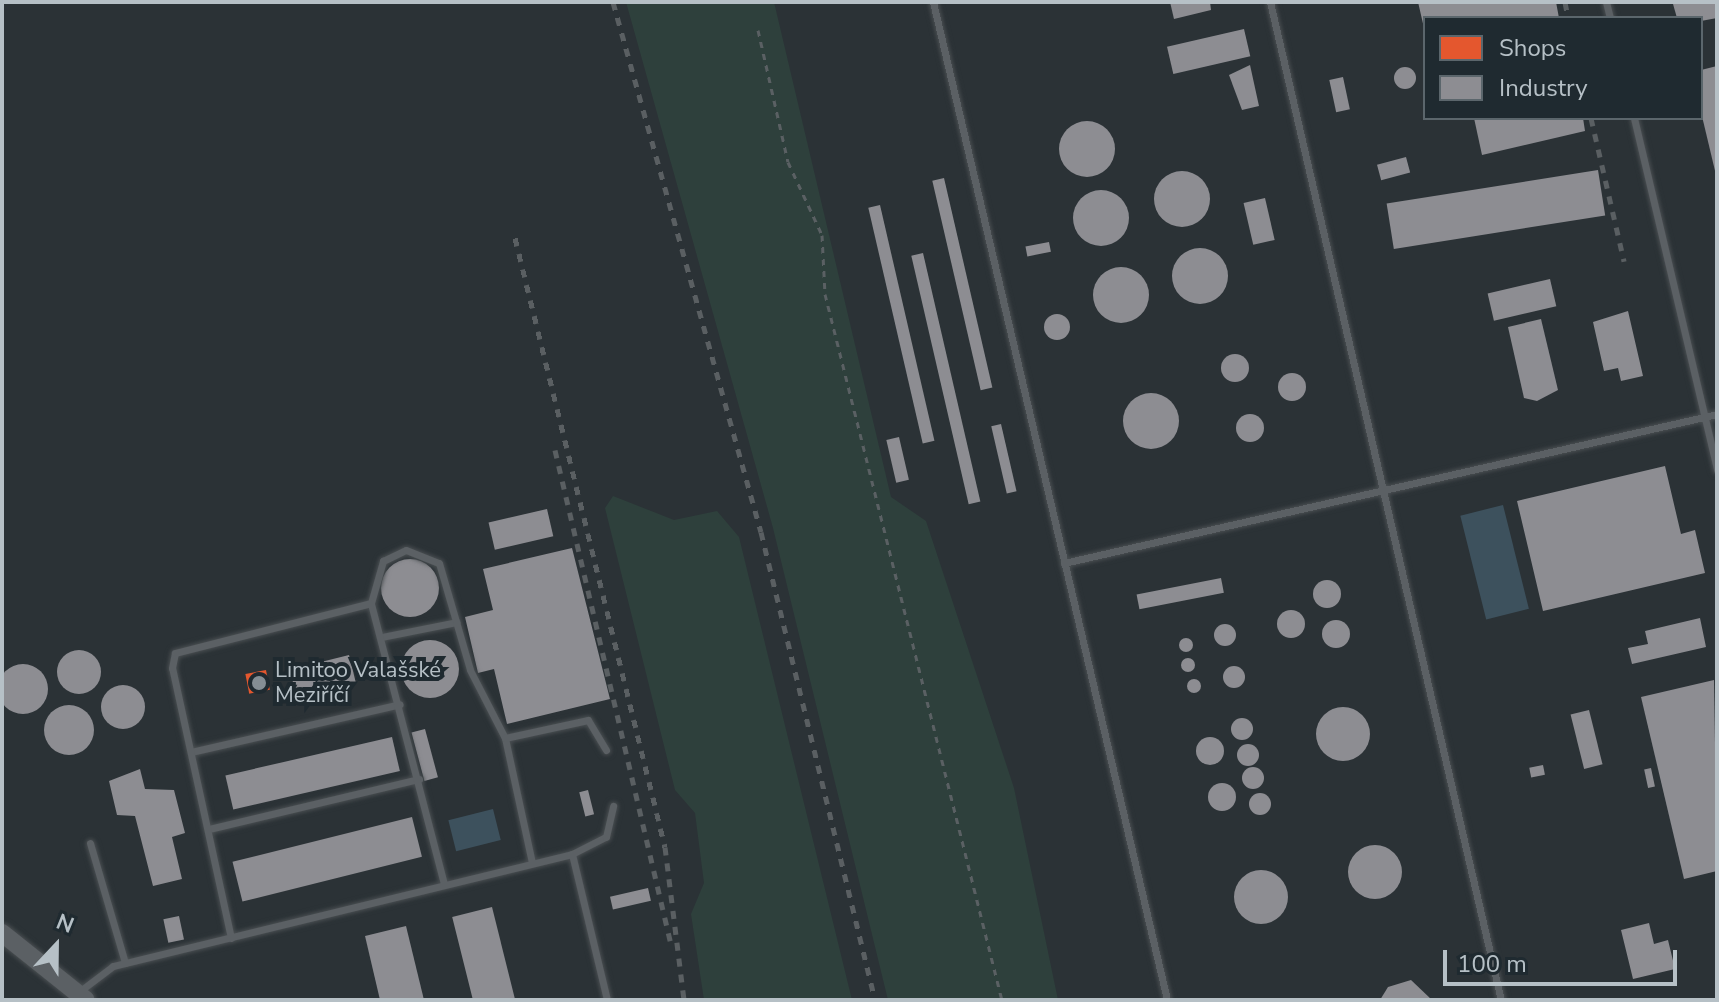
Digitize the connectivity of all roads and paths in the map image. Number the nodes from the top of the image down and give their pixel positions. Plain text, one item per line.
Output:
1 (933, 2) edge
2 (1270, 2) edge
3 (758, 30) dead end
4 (1634, 120) edge
5 (1717, 414) edge
6 (1705, 417) junction
7 (1717, 469) edge
8 (1384, 490) junction
9 (1064, 563) junction
10 (371, 603) junction
11 (457, 622) junction
12 (382, 637) junction
13 (400, 704) junction
14 (505, 738) junction
15 (606, 750) dead end
16 (191, 752) junction
17 (419, 779) junction
18 (613, 806) dead end
19 (209, 829) junction
20 (90, 843) dead end
21 (572, 854) junction
22 (532, 863) junction
23 (444, 884) junction
24 (2, 933) edge
25 (231, 938) junction
26 (125, 963) junction
27 (82, 996) edge
28 (607, 1000) edge
29 (1002, 1000) edge
30 (1167, 1000) edge
31 (1501, 1000) edge

1 - 9 lane
2 - 8 lane
3 - 29 path
4 - 6 lane
5 - 6 lane
6 - 7 lane
6 - 8 lane
8 - 9 lane
8 - 31 lane
9 - 30 lane
10 - 11 lane
10 - 12 lane
10 - 16 lane
11 - 12 lane
11 - 14 lane
12 - 13 lane
13 - 16 lane
13 - 17 lane
14 - 15 lane
14 - 22 lane
16 - 19 lane
17 - 19 lane
17 - 23 lane
18 - 21 lane
19 - 25 lane
20 - 26 lane
21 - 22 lane
21 - 28 lane
22 - 23 lane
23 - 25 lane
24 - 27 street
25 - 26 lane
26 - 27 lane

